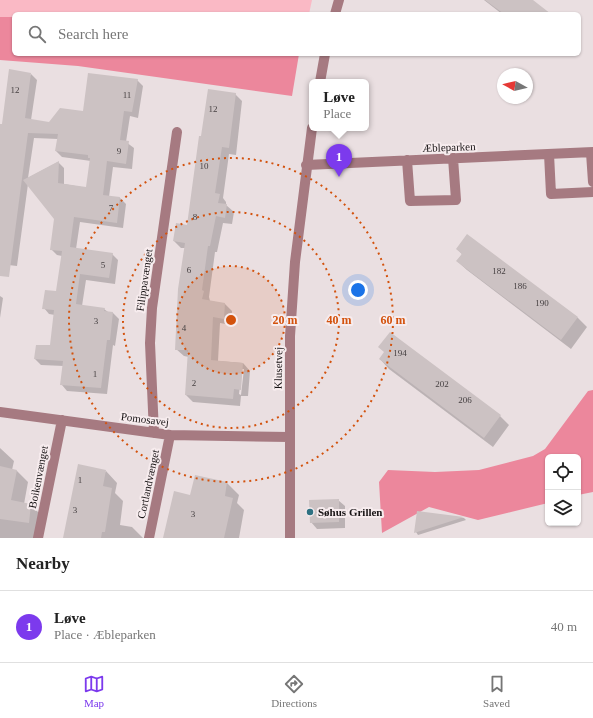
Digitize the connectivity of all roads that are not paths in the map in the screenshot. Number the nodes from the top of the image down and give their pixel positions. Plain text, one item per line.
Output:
1 (338, 0) edge
2 (335, 12) edge
3 (325, 56) edge
4 (321, 79) edge
5 (312, 131) edge
6 (177, 132) dead end
7 (592, 153) edge
8 (549, 154) junction
9 (453, 158) junction
10 (408, 160) junction
11 (306, 165) junction
12 (593, 182) edge
13 (593, 192) edge
14 (0, 412) edge
15 (62, 420) junction
16 (154, 433) junction
17 (170, 435) junction
18 (289, 438) junction
19 (38, 538) edge
20 (149, 538) edge
21 (290, 538) edge

1 - 2 street
3 - 4 street
5 - 11 street, Klusetvej
6 - 16 street, Filippavænget
7 - 8 street, Æbleparken
7 - 12 street
8 - 9 street, Æbleparken
8 - 13 street
9 - 10 street, Æbleparken
9 - 10 street
10 - 11 street, Æbleparken
11 - 18 street, Klusetvej
14 - 15 street, Pomosavej
15 - 16 street, Pomosavej
15 - 19 street, Boikenvænget
16 - 17 street, Pomosavej
17 - 18 street, Pomosavej
17 - 20 street, Cortlandvænget
18 - 21 street, Klusetvej

